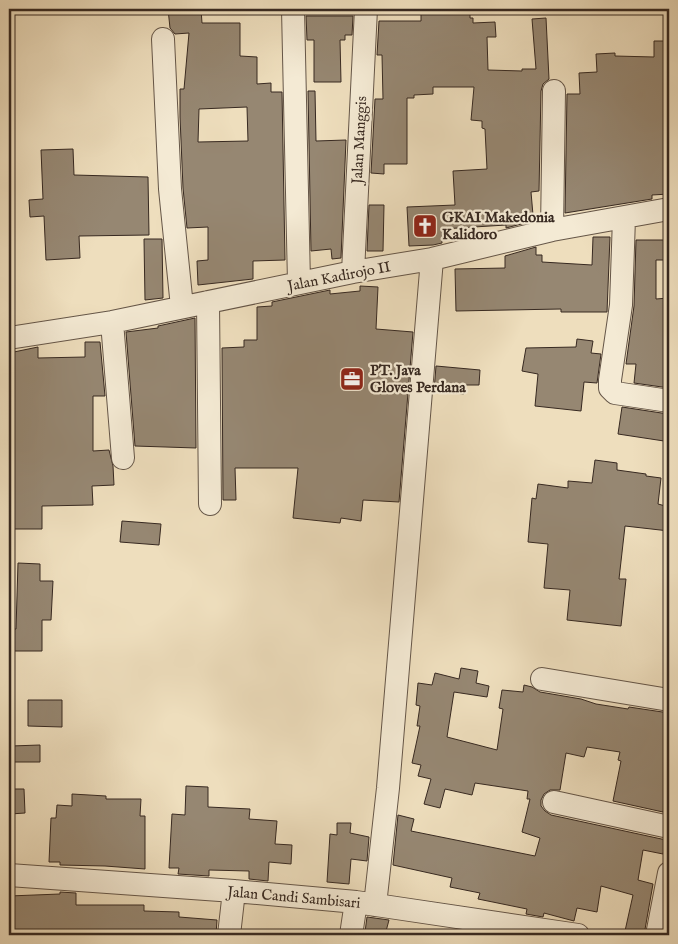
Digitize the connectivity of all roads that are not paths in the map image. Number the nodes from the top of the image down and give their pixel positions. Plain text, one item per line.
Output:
1 (293, 9) edge
2 (366, 9) edge
3 (163, 39) dead end
4 (554, 92) dead end
5 (669, 209) edge
6 (624, 218) junction
7 (552, 230) junction
8 (432, 259) junction
9 (353, 272) junction
10 (299, 283) junction
11 (208, 302) junction
12 (182, 307) junction
13 (112, 322) junction
14 (9, 338) edge
15 (669, 401) edge
16 (123, 458) dead end
17 (210, 504) dead end
18 (542, 680) dead end
19 (669, 700) edge
20 (554, 802) dead end
21 (669, 827) edge
22 (669, 873) edge
23 (9, 876) edge
24 (234, 891) junction
25 (366, 903) junction
26 (229, 935) edge
27 (351, 935) edge
28 (578, 935) edge
29 (657, 935) edge

1 - 10 street
2 - 9 street, Jalan Manggis
3 - 12 street
4 - 7 street
5 - 6 street, Jalan Kadirojo II
6 - 7 street, Jalan Kadirojo II
6 - 15 street
7 - 8 street, Jalan Kadirojo II
8 - 9 street, Jalan Kadirojo II
8 - 25 street
9 - 10 street, Jalan Kadirojo II
10 - 11 street, Jalan Kadirojo II
11 - 12 street, Jalan Kadirojo II
11 - 17 street
12 - 13 street, Jalan Kadirojo II
13 - 14 street, Jalan Kadirojo II
13 - 16 street
18 - 19 street
20 - 21 street
22 - 29 street
23 - 24 street, Jalan Candi Sambisari
24 - 25 street, Jalan Candi Sambisari
24 - 26 street
25 - 27 street
25 - 28 street, Jalan Candi Sambisari

